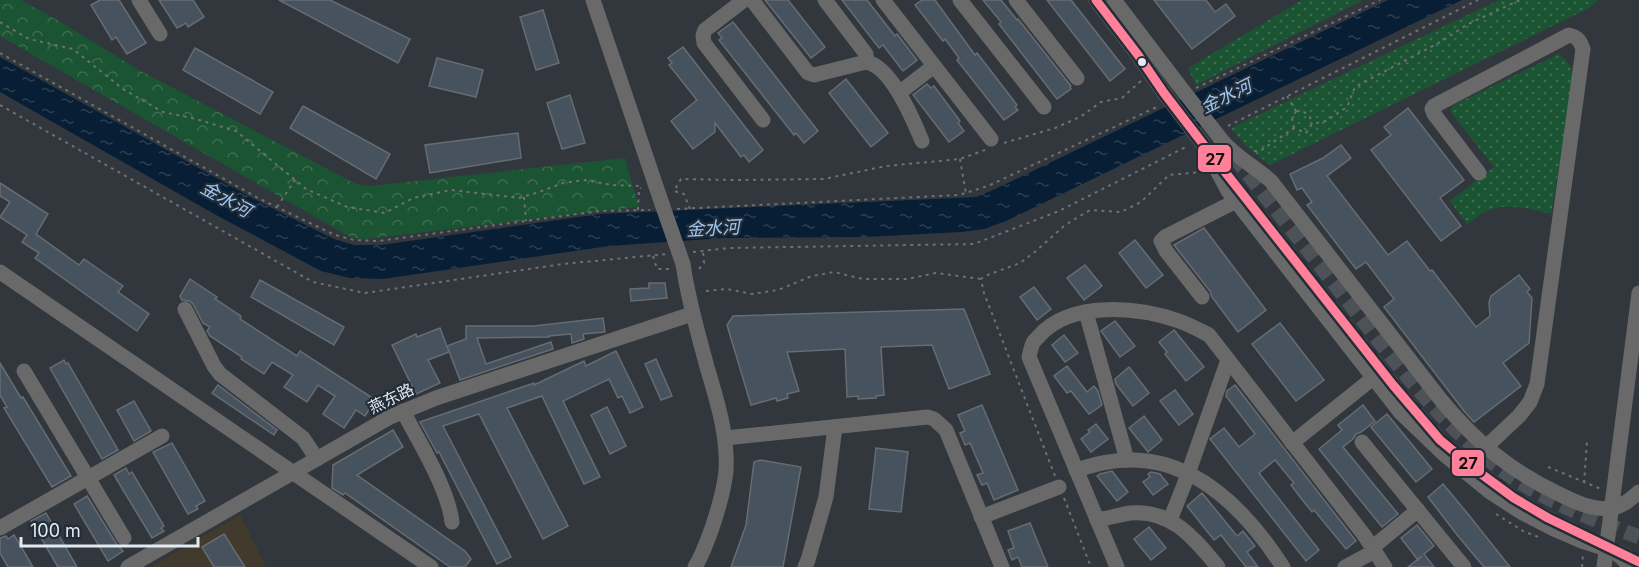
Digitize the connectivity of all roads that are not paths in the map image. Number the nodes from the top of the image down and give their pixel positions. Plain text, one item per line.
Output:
1 (139, 0) edge
2 (593, 0) edge
3 (744, 0) edge
4 (752, 0) edge
5 (825, 0) edge
6 (883, 0) edge
7 (960, 0) edge
8 (1016, 0) edge
9 (1096, 0) edge
10 (1114, 0) edge
11 (160, 34) dead end
12 (866, 62) junction
13 (934, 66) junction
14 (1077, 78) dead end
15 (899, 93) junction
16 (1044, 107) dead end
17 (764, 120) dead end
18 (991, 139) dead end
19 (922, 141) dead end
20 (1479, 173) dead end
21 (1236, 201) junction
22 (0, 272) edge
23 (1639, 293) edge
24 (1202, 297) dead end
25 (185, 309) dead end
26 (1086, 312) junction
27 (692, 314) junction
28 (1228, 360) junction
29 (24, 371) dead end
30 (1373, 378) junction
31 (403, 411) junction
32 (835, 427) junction
33 (162, 436) dead end
34 (725, 438) junction
35 (1362, 442) dead end
36 (1292, 443) junction
37 (1486, 447) junction
38 (317, 459) junction
39 (1126, 460) junction
40 (1076, 470) junction
41 (293, 473) junction
42 (1188, 474) junction
43 (88, 478) junction
44 (1059, 487) dead end
45 (1639, 492) edge
46 (1611, 508) junction
47 (1418, 510) junction
48 (981, 517) junction
49 (1097, 520) junction
50 (1170, 520) junction
51 (452, 522) dead end
52 (0, 528) edge
53 (124, 537) dead end
54 (1374, 549) junction
55 (1606, 549) junction
56 (128, 567) edge
57 (431, 567) edge
58 (695, 567) edge
59 (805, 567) edge
60 (1002, 567) edge
61 (1117, 567) edge
62 (1218, 567) edge
63 (1283, 567) edge
64 (1345, 567) edge
65 (1385, 567) edge
66 (1464, 567) edge
67 (1604, 567) edge
68 (1630, 567) edge

1 - 11 street
2 - 27 street, bridge
3 - 17 street
4 - 12 street
5 - 12 street
6 - 13 street
7 - 16 street
8 - 14 street
9 - 21 street, bridge
10 - 37 street, bridge
12 - 15 street
13 - 15 street
13 - 18 street
15 - 19 street
20 - 37 street
21 - 24 street
21 - 30 street
22 - 41 street
23 - 46 street
25 - 38 street
26 - 28 street
26 - 39 street
26 - 40 street
27 - 31 street, 燕东路
27 - 34 street
28 - 36 street
28 - 42 street
29 - 43 street
30 - 36 street
30 - 55 street
31 - 38 street, 燕东路
31 - 51 street
32 - 34 street
32 - 48 street
32 - 59 street
33 - 43 street
34 - 58 street
35 - 47 street
36 - 54 street
37 - 46 street
38 - 41 street, 燕东路
39 - 40 street
39 - 42 street
40 - 49 street
41 - 56 street, 燕东路
41 - 57 street
42 - 50 street
42 - 63 street
43 - 52 street
43 - 53 street
44 - 48 street
45 - 46 street
46 - 55 street
47 - 54 street
47 - 66 street
48 - 60 street
49 - 50 street
49 - 61 street
50 - 62 street
54 - 64 street
54 - 65 street
55 - 67 street
55 - 68 street

